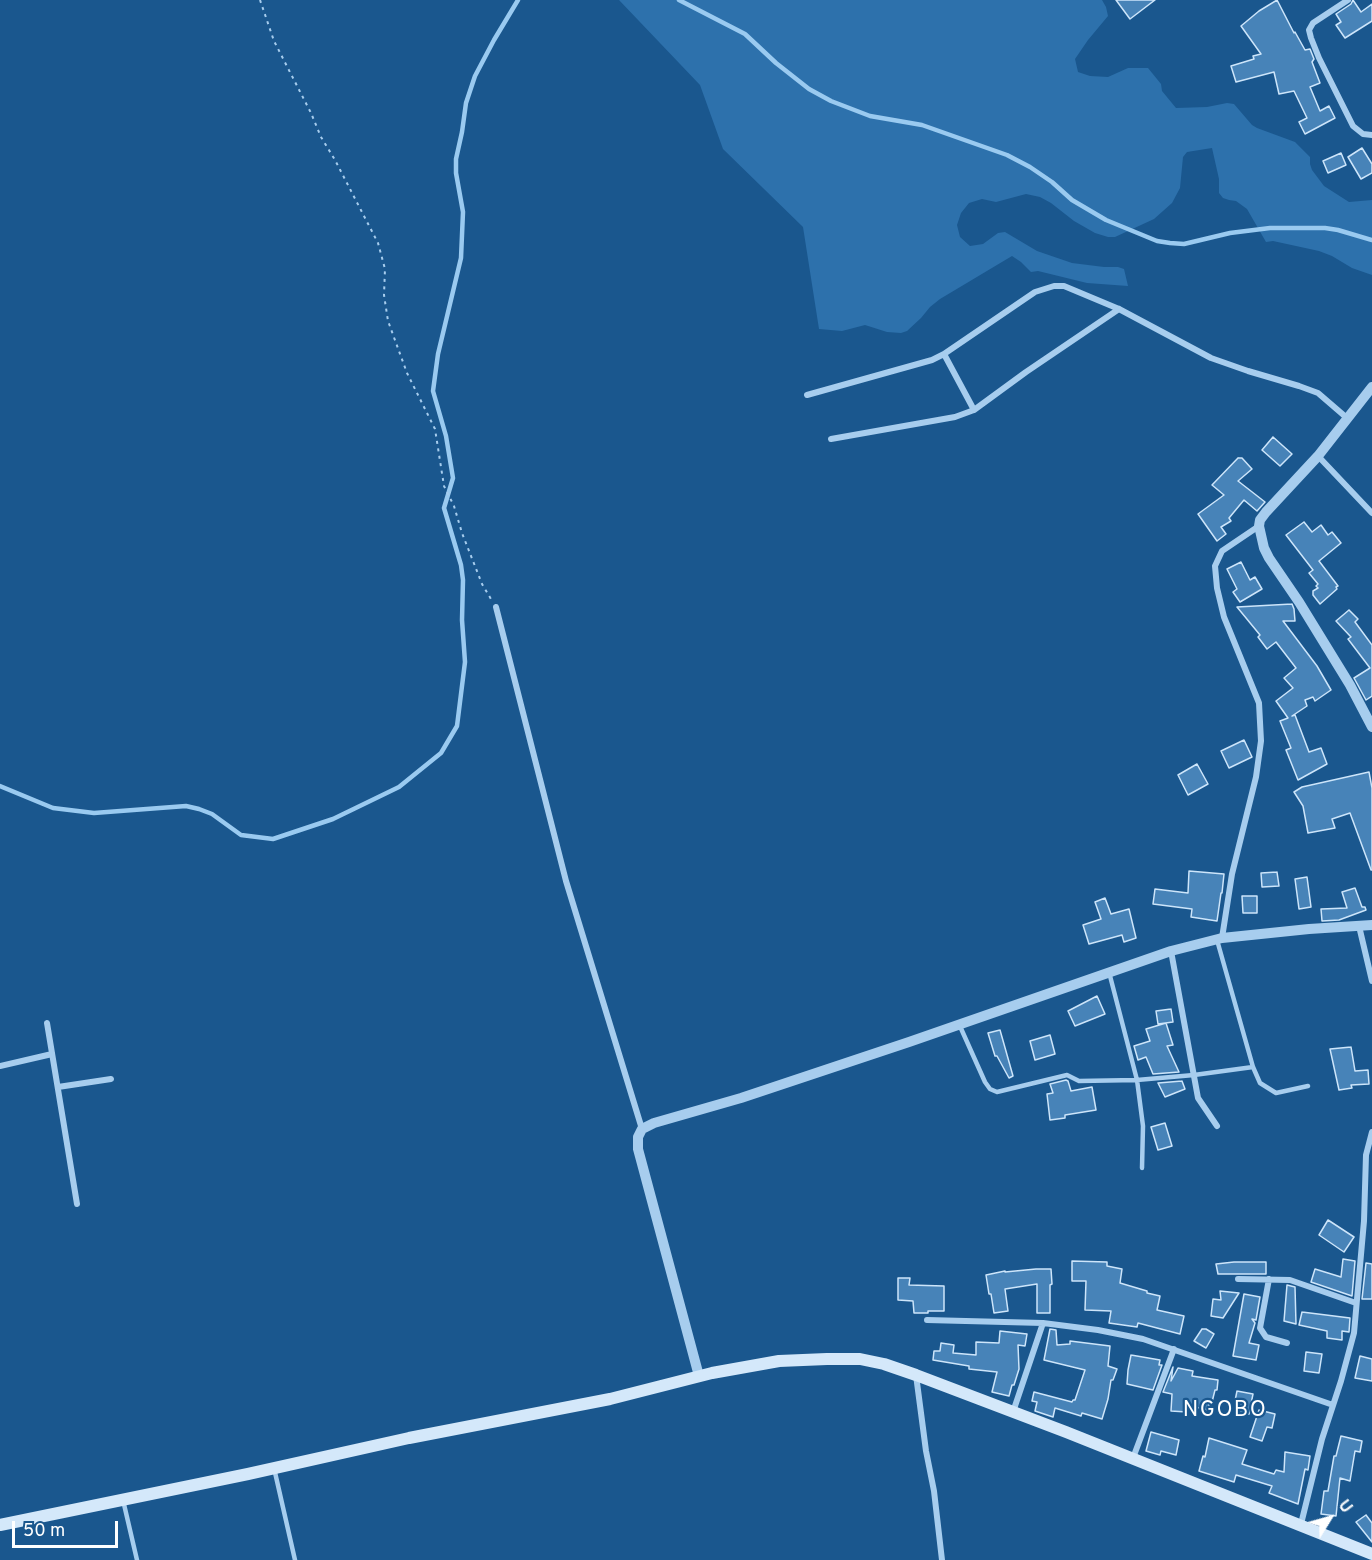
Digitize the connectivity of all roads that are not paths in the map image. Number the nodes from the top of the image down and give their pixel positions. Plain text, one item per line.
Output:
1 (1348, 0) edge
2 (1372, 135) edge
3 (1119, 309) junction
4 (944, 354) junction
5 (1372, 387) edge
6 (807, 395) dead end
7 (974, 410) junction
8 (1347, 418) junction
9 (831, 439) dead end
10 (1318, 456) junction
11 (1372, 513) edge
12 (1259, 526) junction
13 (496, 607) road end
14 (1372, 726) edge
15 (1359, 926) junction
16 (1372, 926) edge
17 (1220, 939) junction
18 (1171, 951) junction
19 (1108, 972) junction
20 (1372, 981) edge
21 (47, 1023) dead end
22 (959, 1024) junction
23 (52, 1054) junction
24 (0, 1065) edge
25 (1253, 1067) junction
26 (1194, 1075) junction
27 (111, 1079) dead end
28 (1137, 1080) junction
29 (1308, 1086) dead end
30 (57, 1087) junction
31 (1216, 1126) dead end
32 (642, 1129) junction
33 (1372, 1132) edge
34 (1142, 1168) dead end
35 (77, 1204) dead end
36 (1238, 1279) dead end
37 (1269, 1279) junction
38 (1356, 1303) junction
39 (927, 1320) dead end
40 (1043, 1323) junction
41 (1287, 1343) dead end
42 (1174, 1349) junction
43 (916, 1375) junction
44 (699, 1376) junction
45 (1333, 1405) junction
46 (1013, 1412) junction
47 (1133, 1459) junction
48 (274, 1468) junction
49 (123, 1500) junction
50 (1301, 1524) junction
51 (0, 1525) edge
52 (1372, 1554) edge
53 (137, 1560) edge
54 (295, 1560) edge
55 (942, 1560) edge

1 - 2 street
3 - 4 street
3 - 7 street
3 - 8 street
4 - 6 street
4 - 7 street
5 - 8 street
7 - 9 street
8 - 10 street
10 - 11 street
10 - 12 street
12 - 14 street
12 - 17 street
13 - 32 street
15 - 16 street
15 - 17 street
15 - 20 street
17 - 18 street
17 - 25 lane
18 - 19 street
18 - 26 street
19 - 22 street
19 - 28 lane
21 - 23 street
22 - 28 lane
22 - 32 street
23 - 24 street
23 - 30 street
25 - 26 lane
25 - 29 lane
26 - 28 lane
26 - 31 street
27 - 30 street
28 - 34 lane
30 - 35 street
32 - 44 street
33 - 38 street
36 - 37 street
37 - 38 street
37 - 41 street
38 - 45 street
39 - 40 street
40 - 42 street
40 - 46 street
42 - 45 street
42 - 47 street
43 - 44 main road
43 - 46 main road
43 - 55 street
44 - 48 main road
45 - 50 street
46 - 47 main road
47 - 50 main road
48 - 49 main road
48 - 54 lane
49 - 51 main road
49 - 53 lane
50 - 52 main road

